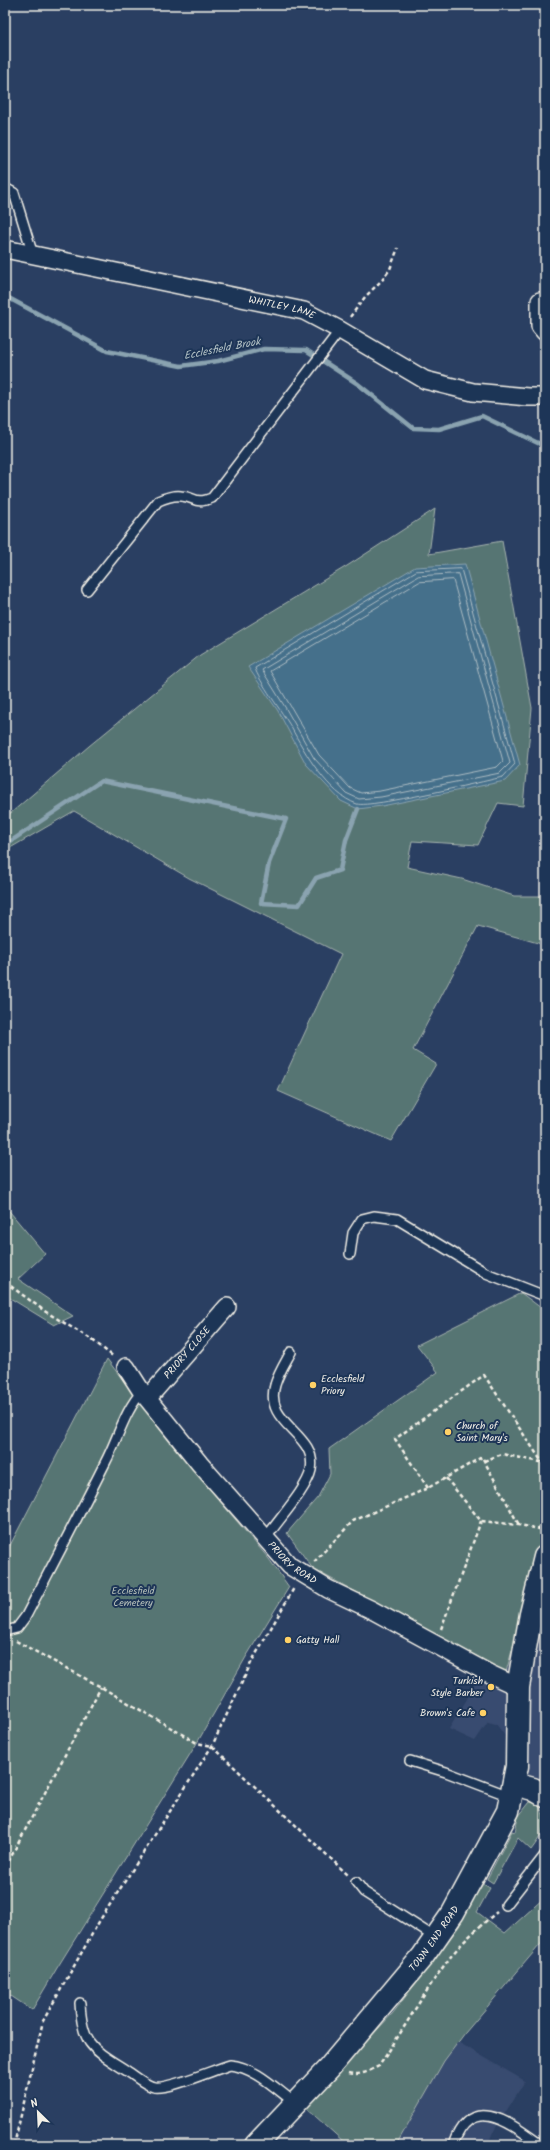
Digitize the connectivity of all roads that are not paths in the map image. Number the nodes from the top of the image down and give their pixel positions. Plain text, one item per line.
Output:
1 (5, 188) edge
2 (5, 250) edge
3 (33, 255) junction
4 (540, 301) dead end
5 (340, 330) junction
6 (545, 332) edge
7 (545, 397) edge
8 (87, 590) dead end
9 (350, 1254) dead end
10 (545, 1296) edge
11 (227, 1307) dead end
12 (291, 1352) dead end
13 (126, 1366) road end
14 (145, 1395) junction
15 (266, 1538) junction
16 (544, 1566) edge
17 (5, 1631) edge
18 (518, 1686) junction
19 (410, 1761) dead end
20 (513, 1791) junction
21 (545, 1796) edge
22 (545, 1856) edge
23 (356, 1882) road end
24 (506, 1905) road end
25 (436, 1938) junction
26 (80, 2003) dead end
27 (296, 2104) junction
28 (256, 2145) edge
29 (453, 2145) edge
30 (541, 2145) edge

1 - 3 lane
2 - 3 street, WHITLEY LANE
3 - 5 street, WHITLEY LANE
4 - 6 street
5 - 7 street, WHITLEY LANE
5 - 8 lane
9 - 10 lane
11 - 14 street, PRIORY CLOSE
12 - 15 lane
13 - 14 street, PRIORY ROAD
14 - 15 street, PRIORY ROAD
14 - 17 lane
15 - 18 street, PRIORY ROAD
16 - 18 street, TOWN END ROAD
18 - 20 street, TOWN END ROAD
19 - 20 lane
20 - 21 street
20 - 25 street, TOWN END ROAD
22 - 24 lane
23 - 25 lane
25 - 27 street, TOWN END ROAD
26 - 27 lane
27 - 28 street, TOWN END ROAD
29 - 30 lane

